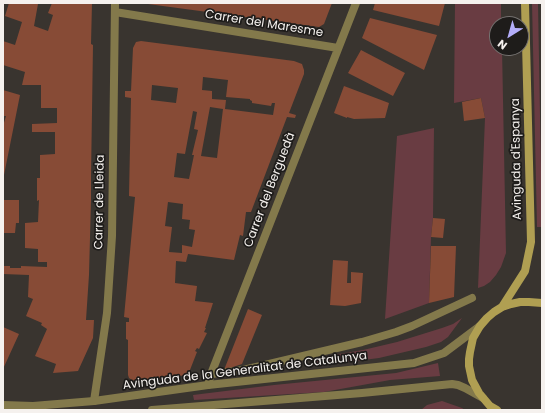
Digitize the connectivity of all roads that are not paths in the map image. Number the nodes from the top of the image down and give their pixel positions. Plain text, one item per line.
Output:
1 (115, 3) edge
2 (356, 3) edge
3 (525, 3) edge
4 (115, 12) junction
5 (338, 48) junction
6 (472, 298) dead end
7 (542, 303) edge
8 (502, 308) junction
9 (480, 326) junction
10 (211, 374) junction
11 (208, 385) junction
12 (483, 398) junction
13 (94, 401) junction
14 (3, 405) edge
15 (152, 410) edge
16 (497, 410) edge

1 - 4 street, Carrer de Lleida
2 - 5 street, Carrer del Berguedà
3 - 8 main road, Avinguda d'Espanya
4 - 5 street, Carrer del Maresme
4 - 13 street, Carrer de Lleida
5 - 10 street, Carrer del Berguedà
6 - 10 street
7 - 8 main road
8 - 9 main road
9 - 11 street, Avinguda de la Generalitat de Catalunya
9 - 12 main road
10 - 11 street, Carrer del Berguedà
11 - 13 street, Avinguda de la Generalitat de Catalunya
12 - 15 street
12 - 16 main road
13 - 14 street, Avinguda de la Generalitat de Catalunya

